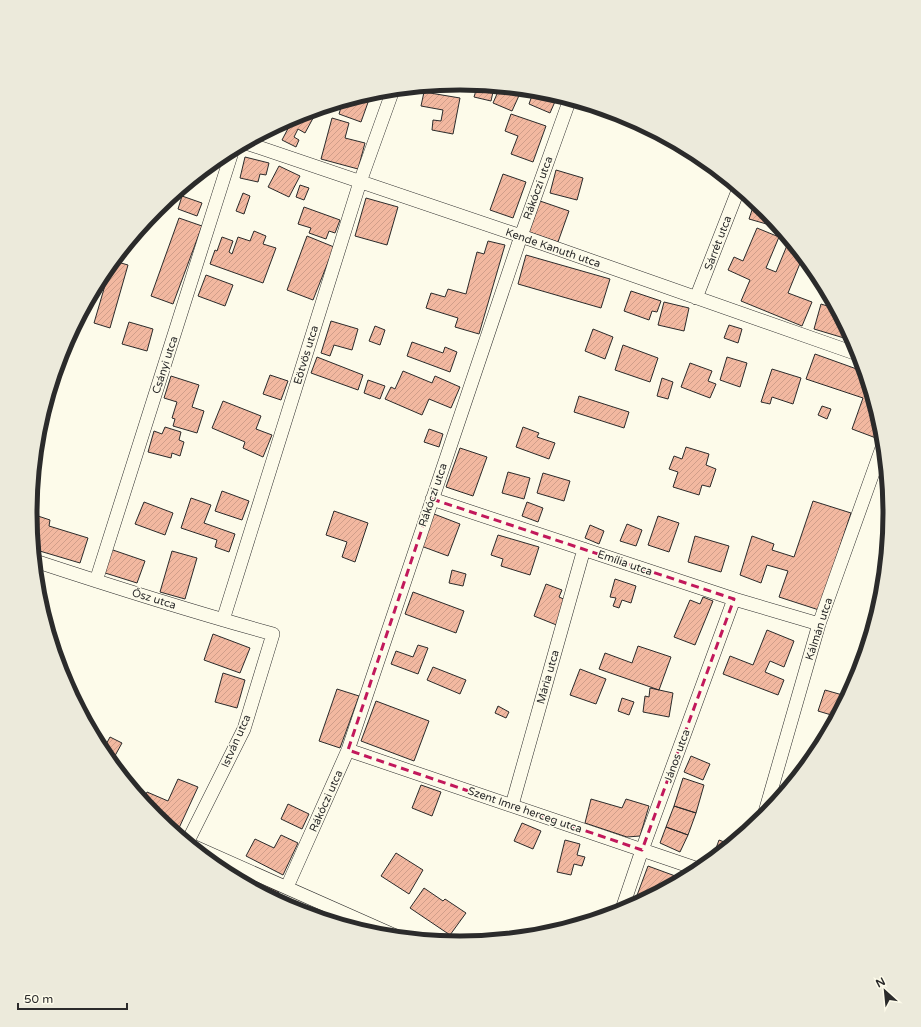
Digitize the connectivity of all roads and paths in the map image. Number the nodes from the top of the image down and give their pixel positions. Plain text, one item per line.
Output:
1 (391, 96) edge
2 (568, 104) edge
3 (253, 145) edge
4 (230, 158) edge
5 (360, 182) junction
6 (737, 193) edge
7 (521, 236) junction
8 (696, 298) junction
9 (853, 352) edge
10 (879, 455) edge
11 (432, 499) junction
12 (584, 549) junction
13 (40, 563) edge
14 (96, 582) junction
15 (734, 599) junction
16 (223, 620) junction
17 (819, 624) junction
18 (273, 634) joint
19 (348, 750) junction
20 (768, 804) edge
21 (512, 805) junction
22 (190, 839) edge
23 (642, 850) junction
24 (209, 854) edge
25 (694, 867) edge
26 (287, 888) junction
27 (623, 905) edge
28 (380, 929) edge

1 - 5 street, Eötvös utca
2 - 7 street, Rákóczi utca
3 - 5 street, Kende Kanuth utca
4 - 14 street, Csányi utca
5 - 7 street, Kende Kanuth utca
5 - 16 street, Eötvös utca
6 - 8 street, Sárrét utca
7 - 8 street, Kende Kanuth utca
7 - 11 street, Rákóczi utca
8 - 9 street, Kende Kanuth utca
10 - 17 street, Kálmán utca
11 - 12 street, Emília utca
11 - 19 street, Rákóczi utca
12 - 15 street, Emília utca
12 - 21 street, Mária utca
13 - 14 street, Ősz utca
14 - 16 street, Ősz utca
15 - 17 street, Emília utca
15 - 23 street, János utca
16 - 18 street, Ősz utca
17 - 20 street, Kálmán utca
18 - 22 street, István utca
19 - 21 street, Szent Imre herceg utca
19 - 26 street, Rákóczi utca
21 - 23 street, Szent Imre herceg utca
23 - 25 street, Szent Imre herceg utca
23 - 27 street, János utca
24 - 26 street
26 - 28 street

